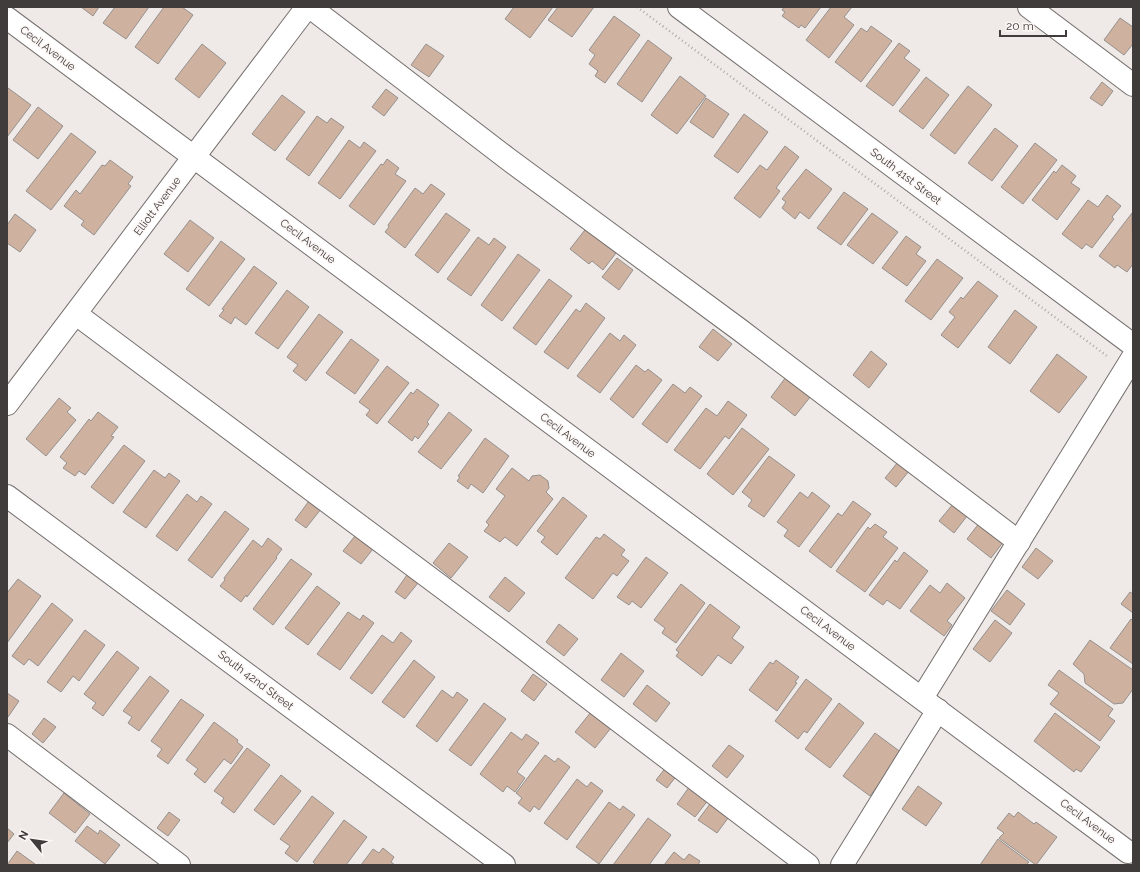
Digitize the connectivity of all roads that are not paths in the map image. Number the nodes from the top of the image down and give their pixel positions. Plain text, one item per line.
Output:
1 (679, 7) edge
2 (1029, 7) edge
3 (306, 8) edge
4 (7, 18) edge
5 (1133, 85) edge
6 (194, 157) junction
7 (76, 314) junction
8 (1133, 345) edge
9 (1129, 364) edge
10 (7, 404) edge
11 (7, 496) edge
12 (1019, 542) junction
13 (930, 704) junction
14 (7, 735) edge
15 (1127, 853) edge
16 (179, 865) edge
17 (504, 865) edge
18 (808, 865) edge
19 (842, 865) edge

1 - 8 street, South 41st Street
2 - 5 street
3 - 6 street, Elliott Avenue
3 - 12 street
4 - 6 street, Cecil Avenue
6 - 7 street, Elliott Avenue
6 - 13 street, Cecil Avenue
7 - 10 street, Elliott Avenue
7 - 18 street
9 - 12 street
11 - 17 street, South 42nd Street
12 - 13 street
13 - 15 street, Cecil Avenue
13 - 19 street
14 - 16 street

